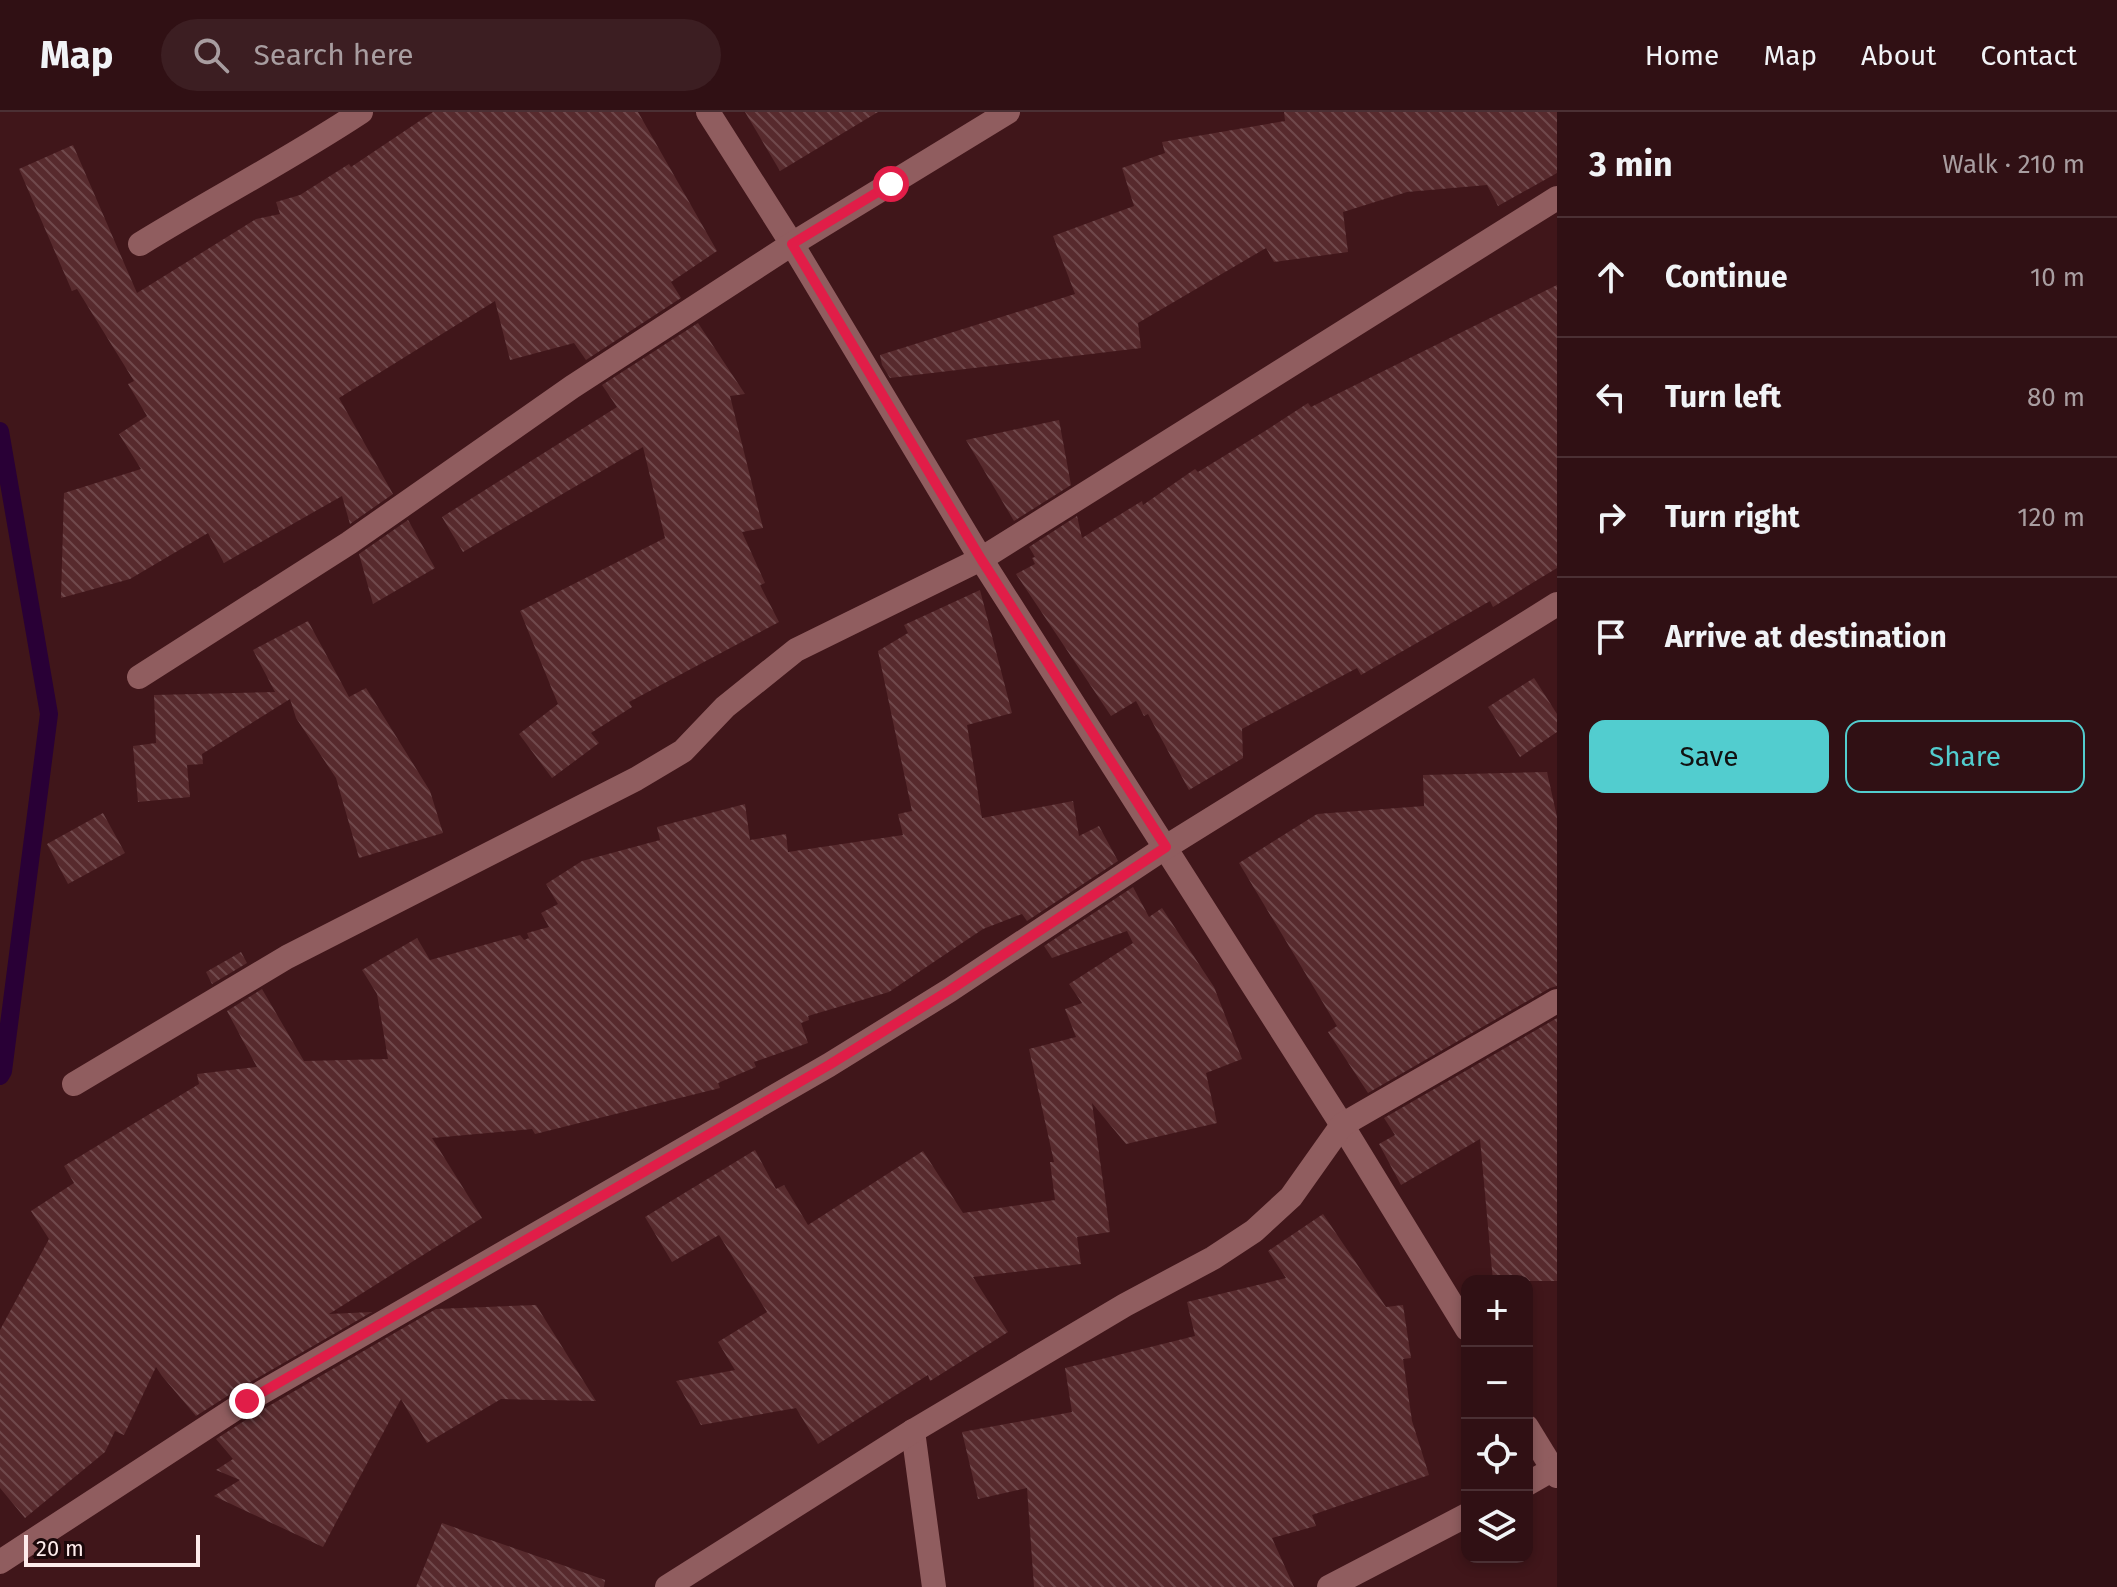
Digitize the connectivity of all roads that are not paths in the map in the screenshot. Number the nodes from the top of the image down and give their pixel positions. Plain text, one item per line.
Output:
1 (361, 112) edge
2 (708, 112) edge
3 (1008, 112) edge
4 (1557, 198) edge
5 (140, 244) dead end
6 (792, 244) junction
7 (981, 559) junction
8 (1557, 604) edge
9 (139, 677) dead end
10 (1166, 847) junction
11 (1557, 1001) edge
12 (74, 1084) dead end
13 (1342, 1125) junction
14 (1461, 1319) edge
15 (913, 1431) junction
16 (1533, 1436) edge
17 (1556, 1471) edge
18 (1533, 1481) edge
19 (1461, 1518) edge
20 (0, 1562) edge
21 (667, 1587) edge
22 (934, 1587) edge
23 (1329, 1587) edge

1 - 5 street
2 - 6 street
3 - 6 street
4 - 7 street
6 - 7 street
6 - 9 street
7 - 10 street
7 - 12 street
8 - 10 street
10 - 13 street
10 - 20 street
11 - 13 street
13 - 14 street
13 - 15 street
15 - 21 street
15 - 22 street
16 - 17 street
17 - 18 street
19 - 23 street

